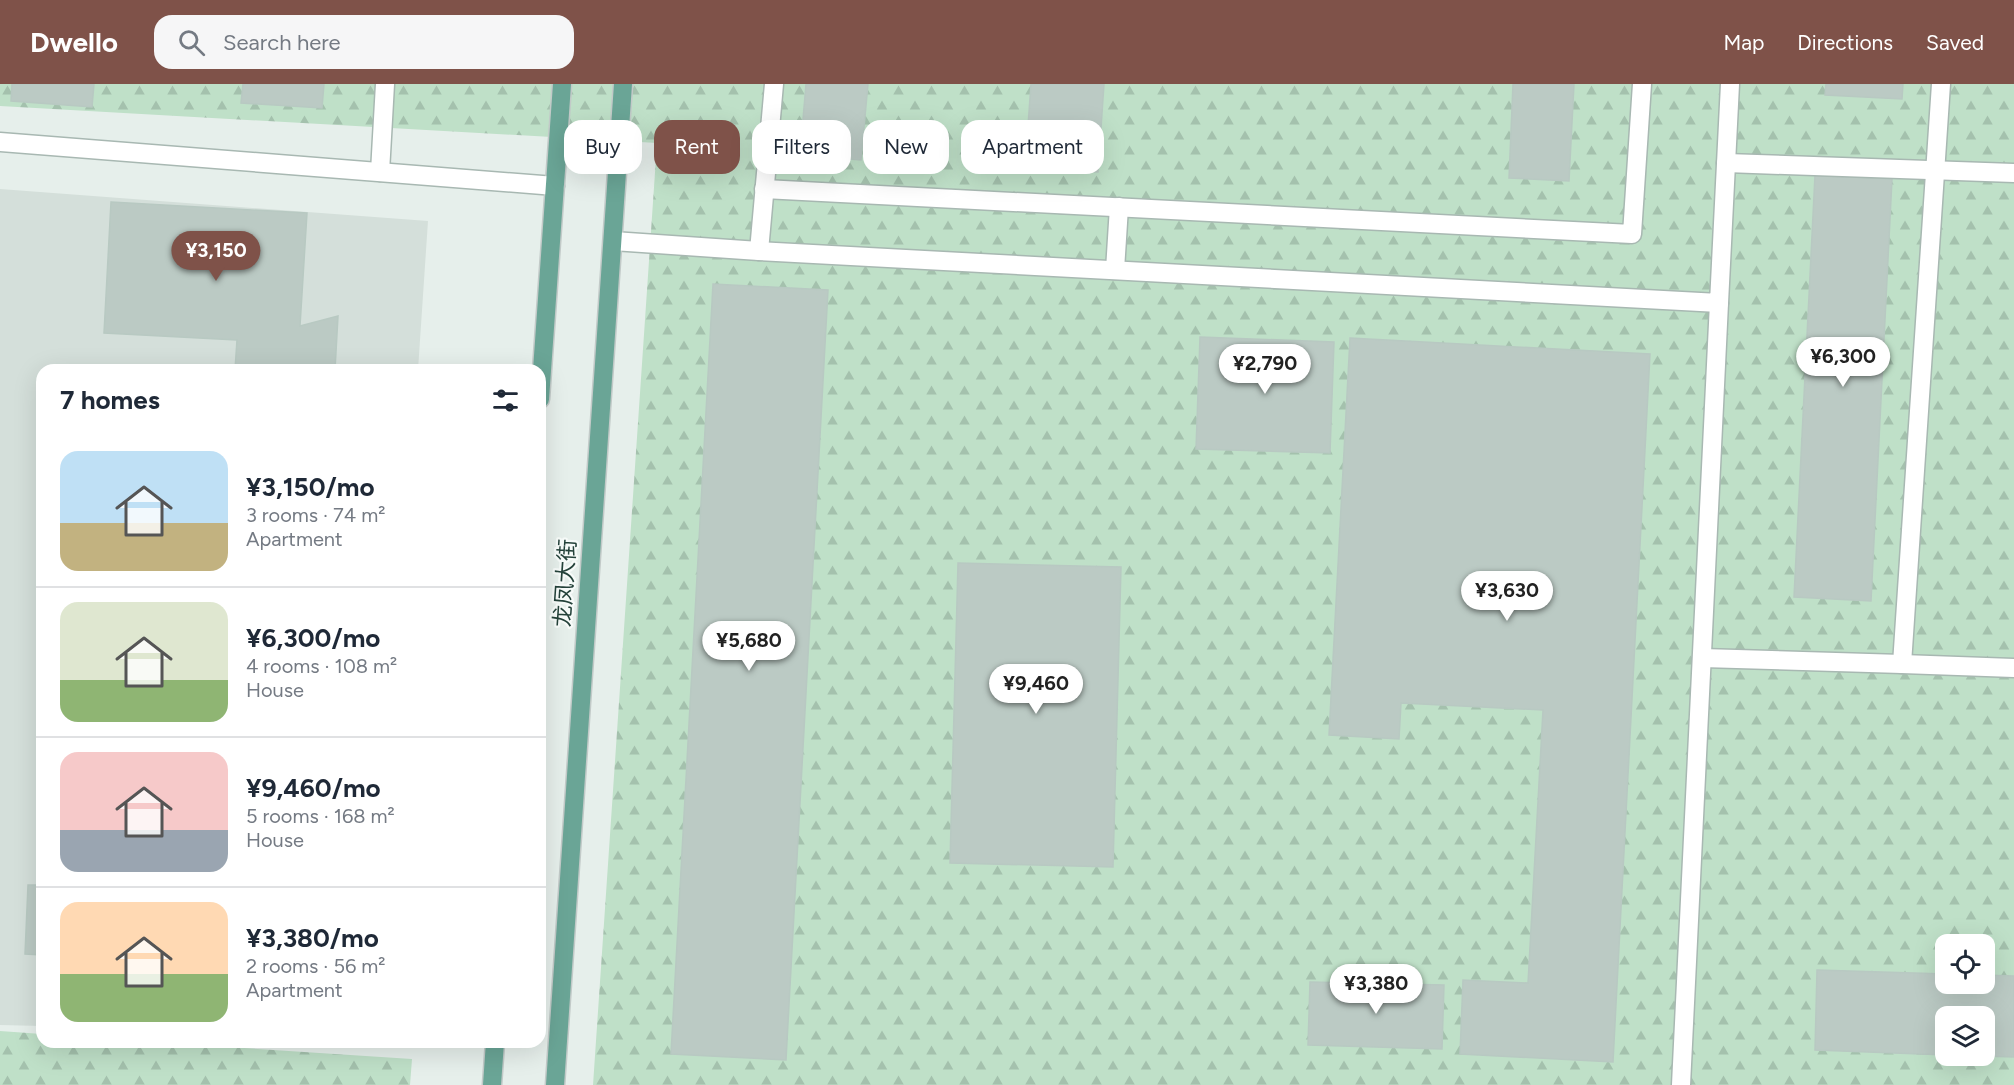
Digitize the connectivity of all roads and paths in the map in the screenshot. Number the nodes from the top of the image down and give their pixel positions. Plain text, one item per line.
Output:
1 (385, 84) edge
2 (562, 84) edge
3 (623, 84) edge
4 (774, 84) edge
5 (1642, 84) edge
6 (1730, 84) edge
7 (1941, 84) edge
8 (0, 142) edge
9 (1726, 163) junction
10 (1935, 170) junction
11 (380, 172) junction
12 (2014, 173) edge
13 (555, 186) junction
14 (764, 189) junction
15 (1119, 207) junction
16 (613, 241) junction
17 (759, 251) junction
18 (1115, 270) junction
19 (1719, 303) junction
20 (542, 364) edge
21 (1702, 658) junction
22 (1902, 664) junction
23 (2014, 668) edge
24 (495, 1048) edge
25 (492, 1085) edge
26 (555, 1085) edge
27 (1681, 1085) edge

1 - 11 street
2 - 13 main road
3 - 16 main road, 龙凤大街
4 - 14 street
5 - 15 street
6 - 9 street
7 - 10 street
8 - 11 street
9 - 10 street
9 - 19 street
10 - 12 street
10 - 22 street
11 - 13 street
13 - 20 main road
14 - 15 street
14 - 17 street
15 - 18 street
16 - 17 street
16 - 26 main road, 龙凤大街
17 - 18 street
18 - 19 street
19 - 21 street
21 - 22 street
21 - 27 street
22 - 23 street
24 - 25 main road

